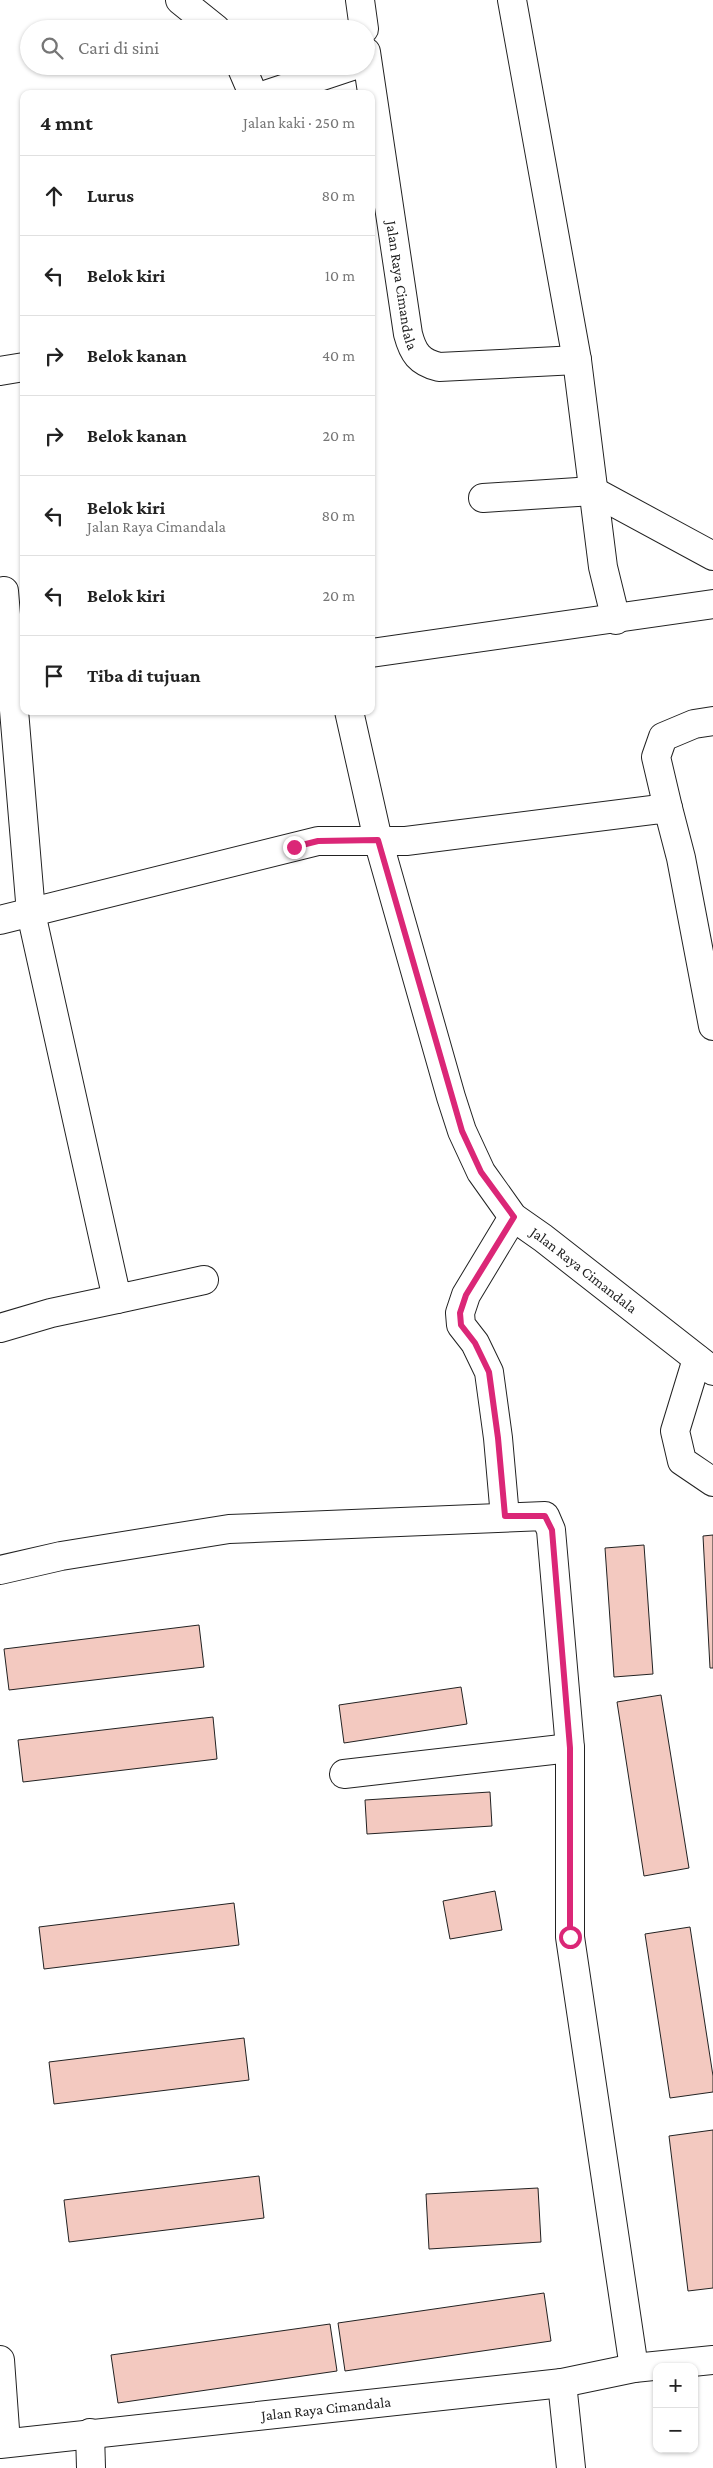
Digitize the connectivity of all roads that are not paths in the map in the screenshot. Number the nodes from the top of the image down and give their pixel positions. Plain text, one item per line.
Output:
1 (180, 0) edge
2 (360, 0) edge
3 (512, 0) edge
4 (205, 20) edge
5 (363, 20) edge
6 (245, 75) edge
7 (321, 75) edge
8 (365, 75) edge
9 (251, 90) edge
10 (279, 90) edge
11 (368, 90) edge
12 (375, 133) edge
13 (577, 360) junction
14 (20, 368) edge
15 (0, 371) edge
16 (593, 491) junction
17 (483, 498) dead end
18 (713, 556) edge
19 (4, 591) dead end
20 (713, 604) edge
21 (616, 620) junction
22 (375, 652) edge
23 (350, 715) edge
24 (713, 721) edge
25 (668, 808) junction
26 (378, 840) junction
27 (32, 913) junction
28 (0, 920) edge
29 (713, 1026) edge
30 (514, 1217) junction
31 (204, 1280) dead end
32 (117, 1299) junction
33 (0, 1328) edge
34 (705, 1365) edge
35 (713, 1482) edge
36 (505, 1516) junction
37 (0, 1570) edge
38 (570, 1748) junction
39 (344, 1774) dead end
40 (0, 2360) edge
41 (713, 2360) edge
42 (634, 2368) junction
43 (562, 2383) junction
44 (90, 2433) junction
45 (3, 2444) edge
46 (91, 2468) edge
47 (571, 2468) edge

1 - 4 street
2 - 5 street
3 - 13 street
6 - 9 street
7 - 10 street
8 - 11 street, Jalan Raya Cimandala
12 - 13 street, Jalan Raya Cimandala
13 - 16 street
14 - 15 street
16 - 17 street
16 - 18 street
16 - 21 street
19 - 27 street
20 - 21 street
21 - 22 street
23 - 26 street, Jalan Raya Cimandala
24 - 25 street
25 - 26 street
25 - 29 street
26 - 27 street
26 - 30 street, Jalan Raya Cimandala
27 - 28 street
27 - 32 street
30 - 34 street, Jalan Raya Cimandala
30 - 36 street
31 - 32 street
32 - 33 street
34 - 35 street, Jalan Raya Cimandala
36 - 37 street
36 - 38 street
38 - 39 street
38 - 42 street
40 - 45 street
41 - 42 street, Jalan Raya Cimandala
42 - 43 street, Jalan Raya Cimandala
43 - 44 street, Jalan Raya Cimandala
43 - 47 street
44 - 45 street, Jalan Raya Cimandala
44 - 46 street

